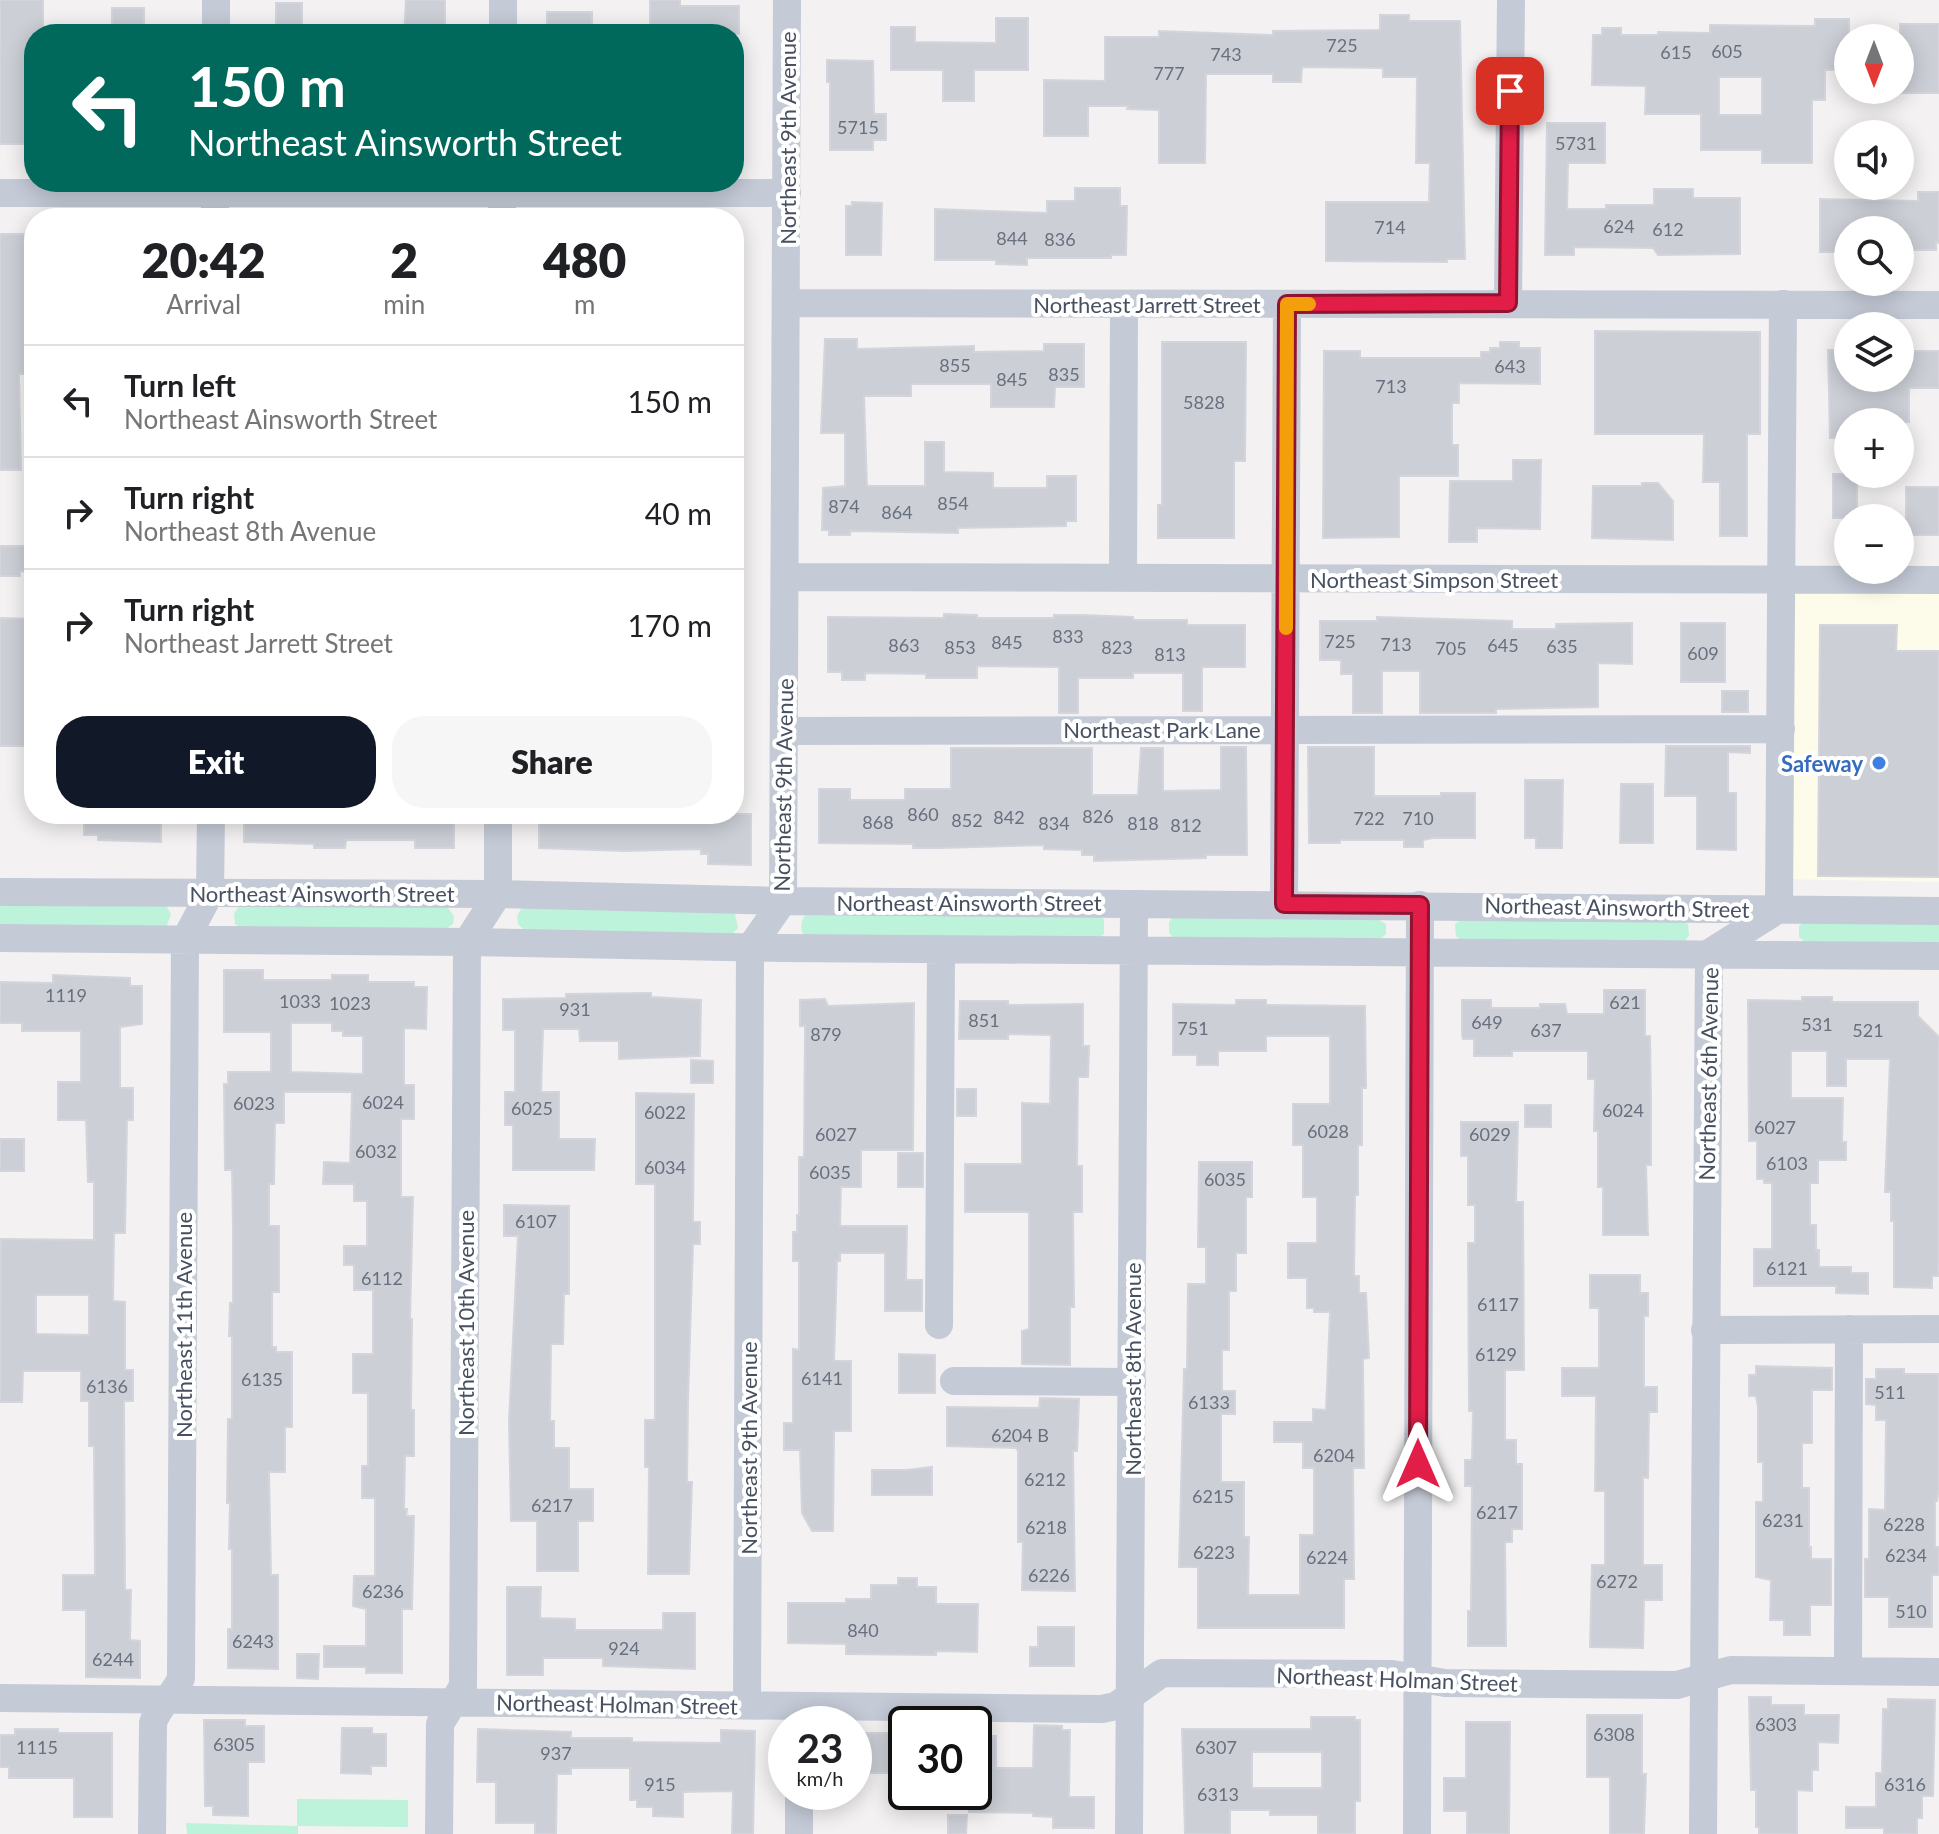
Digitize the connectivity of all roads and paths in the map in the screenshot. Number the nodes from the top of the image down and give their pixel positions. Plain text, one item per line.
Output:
1 (216, 0) edge
2 (503, 0) edge
3 (787, 0) edge
4 (1511, 0) edge
5 (216, 24) edge
6 (503, 24) edge
7 (0, 193) edge
8 (787, 193) junction
9 (215, 198) edge
10 (502, 198) edge
11 (786, 303) junction
12 (1508, 303) junction
13 (1124, 304) junction
14 (1287, 304) junction
15 (1783, 304) junction
16 (1939, 305) edge
17 (785, 577) junction
18 (1123, 578) junction
19 (1287, 579) junction
20 (1781, 579) junction
21 (1939, 580) edge
22 (1284, 729) junction
23 (1781, 729) junction
24 (784, 731) junction
25 (211, 824) edge
26 (498, 824) edge
27 (0, 892) edge
28 (210, 893) junction
29 (498, 894) junction
30 (783, 901) junction
31 (1134, 904) junction
32 (1284, 904) junction
33 (1420, 905) junction
34 (1779, 909) junction
35 (1939, 911) edge
36 (0, 938) edge
37 (185, 940) junction
38 (467, 942) junction
39 (750, 948) junction
40 (941, 949) junction
41 (1134, 951) junction
42 (1420, 952) junction
43 (1709, 953) junction
44 (1939, 956) edge
45 (939, 1325) dead end
46 (1849, 1329) junction
47 (1939, 1329) edge
48 (1705, 1330) junction
49 (954, 1381) dead end
50 (1132, 1382) junction
51 (1848, 1671) junction
52 (1939, 1672) edge
53 (1418, 1678) junction
54 (1704, 1678) junction
55 (1130, 1695) junction
56 (0, 1698) edge
57 (168, 1700) junction
58 (453, 1702) junction
59 (747, 1705) junction
60 (768, 1709) edge
61 (872, 1714) edge
62 (799, 1810) edge
63 (152, 1834) edge
64 (439, 1834) edge
65 (799, 1834) edge
66 (1129, 1834) edge
67 (1417, 1834) edge
68 (1703, 1834) edge

1 - 5 street
2 - 6 street
3 - 8 street, Northeast 9th Avenue
4 - 12 street
7 - 9 street
8 - 10 street
8 - 11 street, Northeast 9th Avenue
9 - 10 street
11 - 13 street, Northeast Jarrett Street
11 - 17 street, Northeast 9th Avenue
12 - 14 street, Northeast Jarrett Street
12 - 15 street, Northeast Jarrett Street
13 - 14 street, Northeast Jarrett Street
13 - 18 street
14 - 19 street
15 - 16 street, Northeast Jarrett Street
15 - 20 street
17 - 18 street, Northeast Simpson Street
17 - 24 street, Northeast 9th Avenue
18 - 19 street, Northeast Simpson Street
19 - 20 street, Northeast Simpson Street
19 - 22 street
20 - 21 street, Northeast Simpson Street
20 - 23 street
22 - 23 street, Northeast Park Lane
22 - 24 street, Northeast Park Lane
22 - 32 street
23 - 34 street
24 - 30 street, Northeast 9th Avenue
25 - 28 street, Northeast 11th Avenue
26 - 29 street
27 - 28 street, Northeast Ainsworth Street
28 - 29 street, Northeast Ainsworth Street
28 - 37 street, Northeast 11th Avenue
29 - 30 street, Northeast Ainsworth Street
29 - 38 street
30 - 31 street, Northeast Ainsworth Street
30 - 39 street, Northeast 9th Avenue
31 - 32 street, Northeast Ainsworth Street
31 - 41 street, Northeast 8th Avenue
32 - 33 street, Northeast Ainsworth Street
33 - 34 street, Northeast Ainsworth Street
33 - 42 street
34 - 35 street, Northeast Ainsworth Street
34 - 43 street, Northeast 6th Avenue
36 - 37 street, Northeast Ainsworth Street
37 - 38 street, Northeast Ainsworth Street
37 - 57 street, Northeast 11th Avenue
38 - 39 street, Northeast Ainsworth Street
38 - 58 street, Northeast 10th Avenue
39 - 40 street, Northeast Ainsworth Street
39 - 59 street, Northeast 9th Avenue
40 - 41 street, Northeast Ainsworth Street
40 - 45 street
41 - 42 street, Northeast Ainsworth Street
41 - 50 street, Northeast 8th Avenue
42 - 43 street, Northeast Ainsworth Street
42 - 53 street
43 - 44 street, Northeast Ainsworth Street
43 - 48 street, Northeast 6th Avenue
46 - 47 street
46 - 48 street
46 - 51 street
48 - 54 street, Northeast 6th Avenue
49 - 50 street
50 - 55 street, Northeast 8th Avenue
51 - 52 street, Northeast Holman Street
51 - 54 street, Northeast Holman Street
53 - 54 street, Northeast Holman Street
53 - 55 street, Northeast Holman Street
53 - 67 street
54 - 68 street, Northeast 6th Avenue
55 - 61 street, Northeast Holman Street
55 - 66 street, Northeast 8th Avenue
56 - 57 street, Northeast Holman Street
57 - 58 street, Northeast Holman Street
57 - 63 street, Northeast 11th Avenue
58 - 59 street, Northeast Holman Street
58 - 64 street, Northeast 10th Avenue
59 - 60 street, Northeast Holman Street
62 - 65 street

